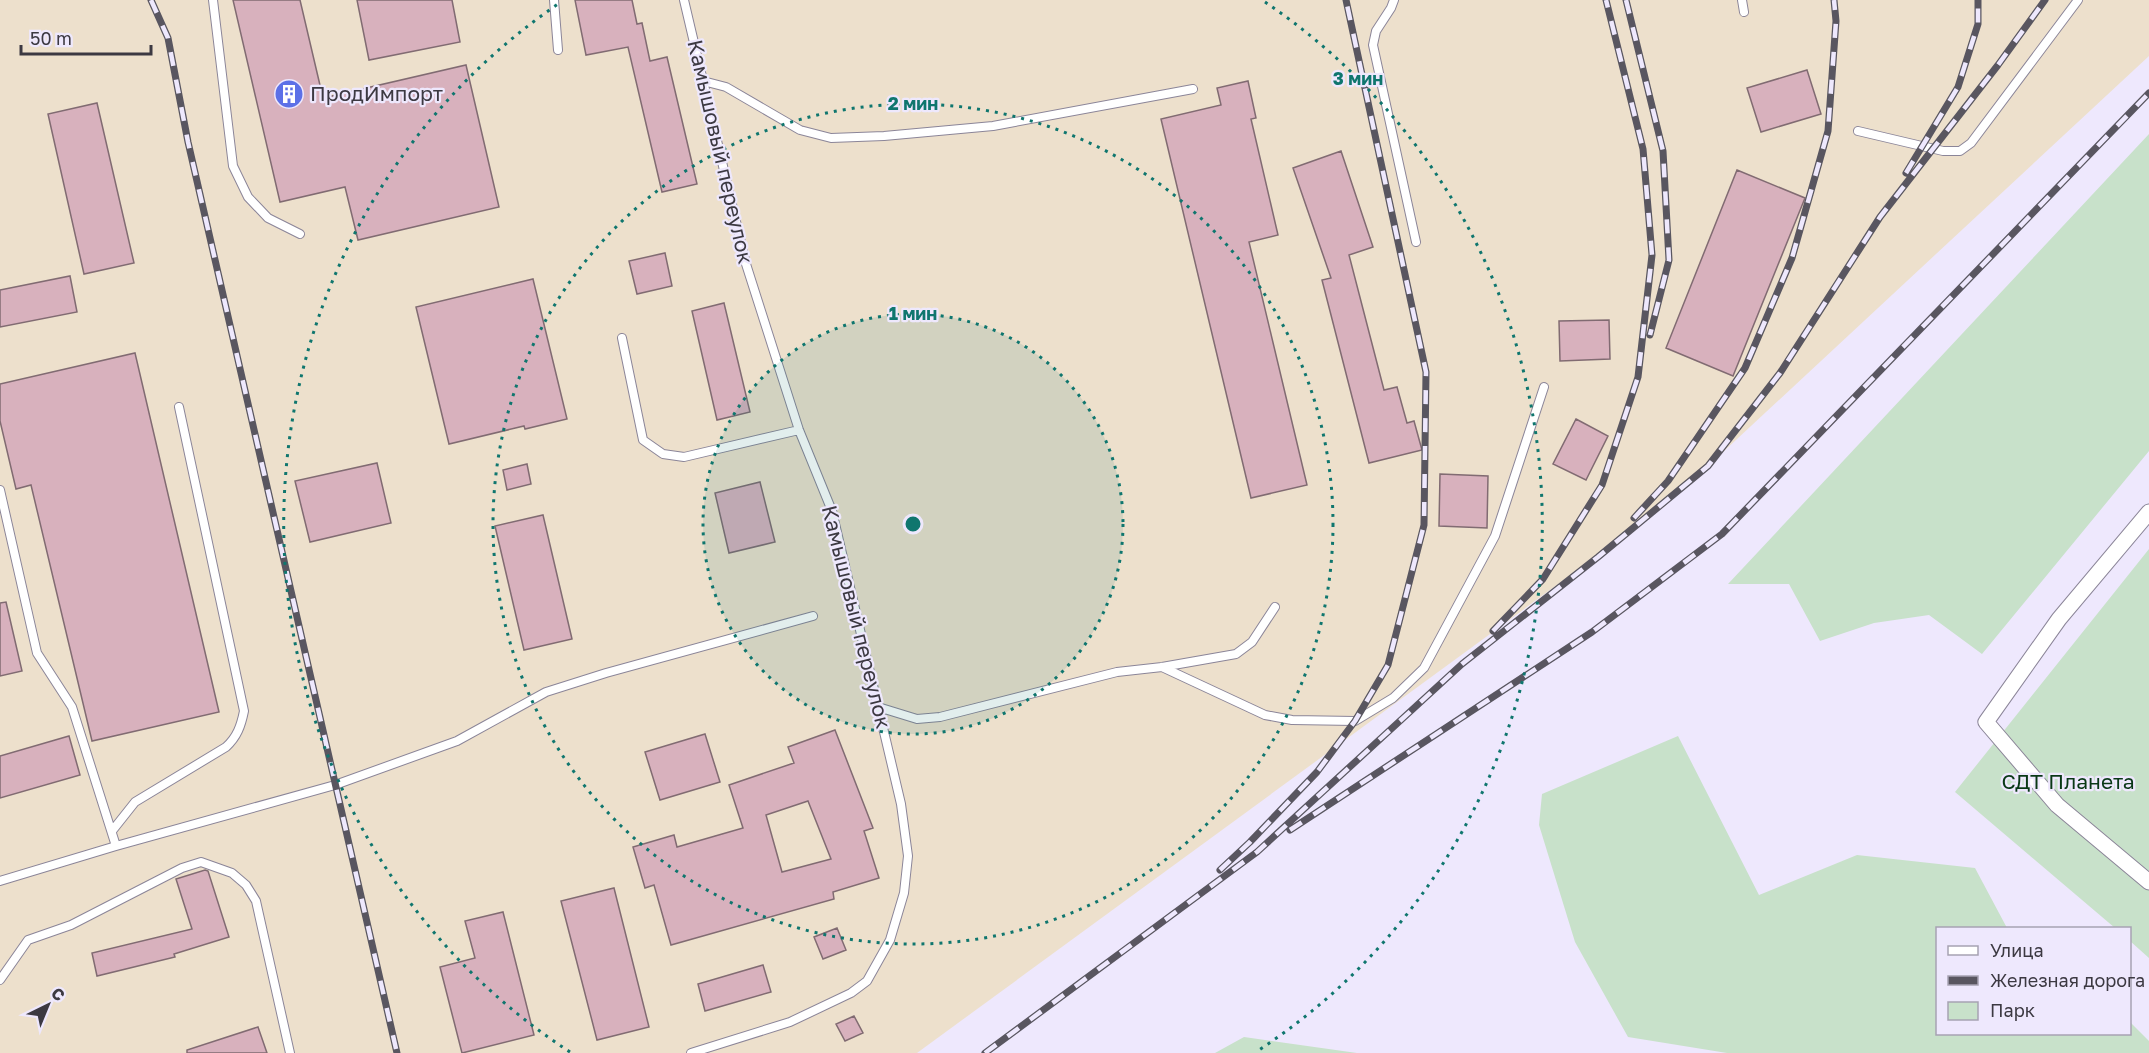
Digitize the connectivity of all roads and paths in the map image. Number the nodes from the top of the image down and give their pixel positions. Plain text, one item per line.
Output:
1 (213, 0) edge
2 (554, 0) edge
3 (684, 0) edge
4 (1394, 0) edge
5 (1742, 0) edge
6 (2078, 0) edge
7 (1744, 12) dead end
8 (558, 50) dead end
9 (702, 81) junction
10 (1193, 89) dead end
11 (1858, 131) dead end
12 (300, 234) dead end
13 (1416, 242) dead end
14 (622, 338) dead end
15 (1544, 387) dead end
16 (179, 407) dead end
17 (799, 430) junction
18 (0, 490) edge
19 (2149, 512) edge
20 (1275, 607) dead end
21 (813, 616) dead end
22 (1162, 667) junction
23 (878, 707) junction
24 (112, 831) junction
25 (116, 846) junction
26 (0, 881) edge
27 (2149, 882) edge
28 (0, 980) edge
29 (290, 1053) edge
30 (691, 1053) edge

1 - 12 lane
2 - 8 lane
3 - 9 lane, Камышовый переулок
4 - 13 lane
5 - 7 lane
6 - 11 lane
9 - 10 lane
9 - 17 lane, Камышовый переулок
14 - 17 lane
15 - 22 lane
16 - 24 lane
17 - 23 lane, Камышовый переулок
18 - 24 lane
19 - 27 street
20 - 22 lane
21 - 25 lane
22 - 23 lane
23 - 30 lane, Камышовый переулок
24 - 25 lane
25 - 26 lane
28 - 29 lane

